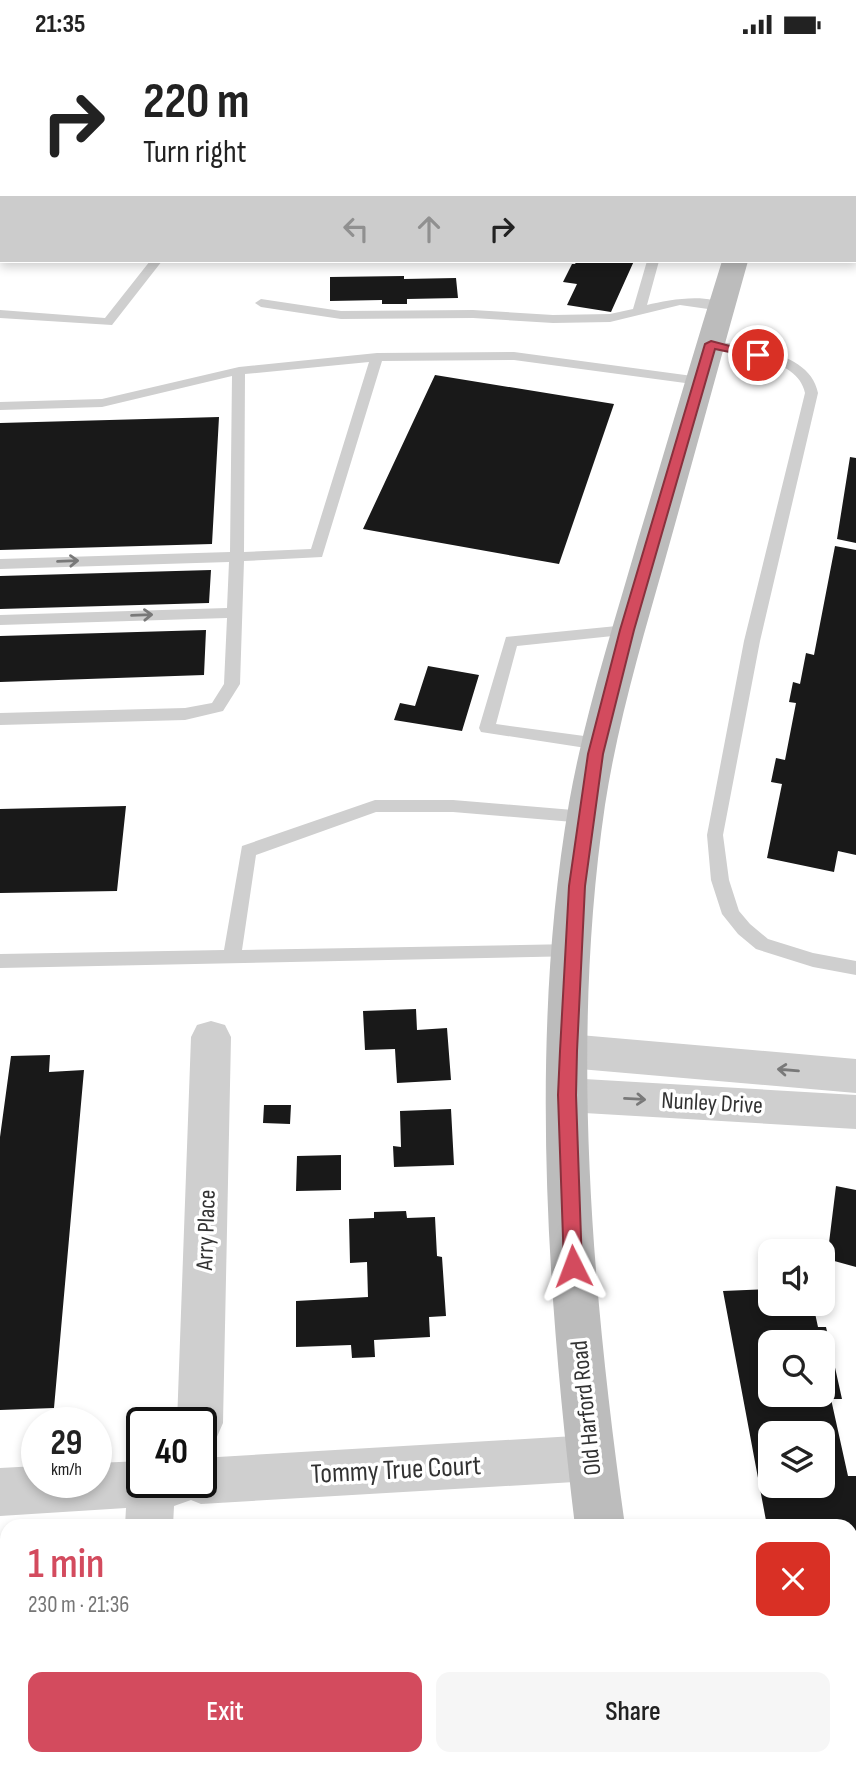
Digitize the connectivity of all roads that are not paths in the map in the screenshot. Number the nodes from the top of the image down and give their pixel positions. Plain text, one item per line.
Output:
1 (154, 263) edge
2 (652, 263) edge
3 (734, 263) edge
4 (261, 303) dead end
5 (722, 307) junction
6 (639, 311) junction
7 (0, 314) edge
8 (711, 344) junction
9 (377, 357) junction
10 (239, 371) junction
11 (700, 381) junction
12 (0, 405) edge
13 (237, 556) junction
14 (0, 564) edge
15 (235, 613) junction
16 (0, 620) edge
17 (627, 630) junction
18 (0, 719) edge
19 (599, 744) junction
20 (585, 817) junction
21 (573, 951) junction
22 (232, 957) junction
23 (0, 961) edge
24 (856, 968) edge
25 (211, 1037) dead end
26 (568, 1051) junction
27 (856, 1076) edge
28 (567, 1095) junction
29 (856, 1112) edge
30 (200, 1407) edge
31 (591, 1458) junction
32 (217, 1480) edge
33 (0, 1492) edge
34 (126, 1496) edge
35 (599, 1519) edge

1 - 7 lane
2 - 6 lane
3 - 5 street, Old Harford Road
4 - 6 lane
5 - 6 lane
5 - 8 street, Old Harford Road
8 - 11 street, Old Harford Road
8 - 24 lane
9 - 10 lane
9 - 11 lane
9 - 13 lane
10 - 12 lane
10 - 13 lane
11 - 17 street, Old Harford Road
14 -> 13 lane
13 - 15 lane
16 -> 15 lane
15 - 18 lane
17 - 19 street, Old Harford Road
17 - 19 lane
19 - 20 street, Old Harford Road
20 - 21 street, Old Harford Road
20 - 22 lane
21 - 22 lane
21 - 26 street, Old Harford Road
22 - 23 lane
25 - 30 street, Arry Place
27 -> 26 street, Nunley Drive
26 - 28 street, Old Harford Road
28 -> 29 street, Nunley Drive
28 - 31 street, Old Harford Road
31 - 32 street, Tommy True Court
31 - 35 street, Old Harford Road
33 - 34 street

